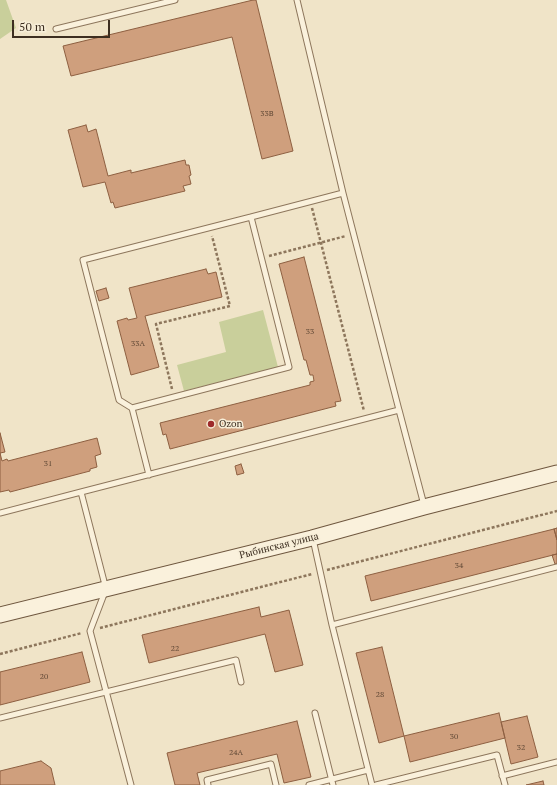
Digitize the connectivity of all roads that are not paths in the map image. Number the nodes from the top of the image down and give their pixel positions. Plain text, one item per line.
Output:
1 (175, 0) edge
2 (297, 0) edge
3 (56, 29) dead end
4 (343, 193) junction
5 (251, 217) junction
6 (132, 408) junction
7 (399, 410) junction
8 (557, 473) edge
9 (149, 475) junction
10 (81, 492) junction
11 (424, 507) junction
12 (0, 513) edge
13 (312, 538) junction
14 (557, 567) edge
15 (106, 589) junction
16 (0, 615) edge
17 (332, 625) junction
18 (241, 682) dead end
19 (106, 692) junction
20 (315, 714) dead end
21 (0, 718) edge
22 (557, 762) edge
23 (368, 770) junction
24 (502, 776) junction
25 (332, 782) edge
26 (131, 785) edge
27 (208, 785) edge
28 (276, 785) edge
29 (309, 785) edge
30 (372, 785) edge
31 (376, 785) edge
32 (505, 785) edge

1 - 3 lane
2 - 4 lane
4 - 5 lane
4 - 7 lane
5 - 6 lane
5 - 6 lane
6 - 9 lane
7 - 9 lane
7 - 11 lane
8 - 11 main road, Рыбинская улица
9 - 10 lane
10 - 12 lane
10 - 15 lane
11 - 13 main road, Рыбинская улица
13 - 15 main road, Рыбинская улица
13 - 17 lane
14 - 17 lane
15 - 16 main road, Рыбинская улица
15 - 19 lane
17 - 23 lane
18 - 19 lane
19 - 21 lane
19 - 26 lane
20 - 25 lane
22 - 24 lane
23 - 25 lane
23 - 30 lane
24 - 31 lane
24 - 32 lane
25 - 29 lane
27 - 28 lane

